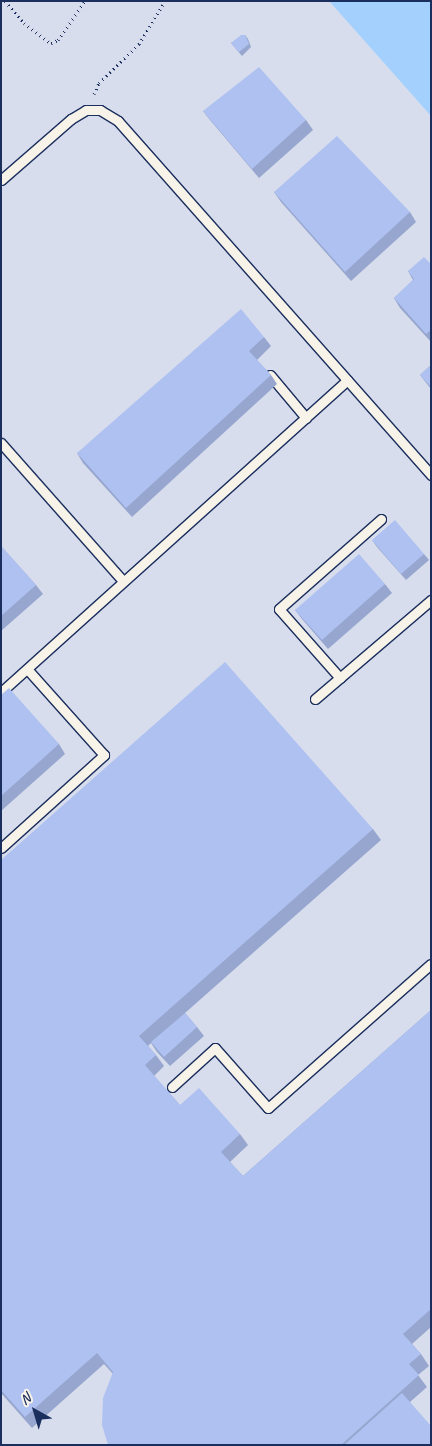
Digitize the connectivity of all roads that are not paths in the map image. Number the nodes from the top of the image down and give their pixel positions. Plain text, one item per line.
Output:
1 (1, 180) edge
2 (270, 375) edge
3 (347, 380) junction
4 (306, 418) junction
5 (1, 443) edge
6 (431, 475) edge
7 (381, 519) dead end
8 (123, 581) junction
9 (431, 600) edge
10 (27, 669) junction
11 (340, 678) junction
12 (1, 692) edge
13 (315, 699) dead end
14 (1, 848) edge
15 (431, 964) edge
16 (172, 1086) dead end

1 - 3 lane
2 - 4 lane
3 - 4 lane
3 - 6 lane
4 - 8 lane
5 - 8 lane
7 - 11 lane
8 - 10 lane
9 - 11 lane
10 - 12 lane
10 - 14 lane
11 - 13 lane
15 - 16 lane

